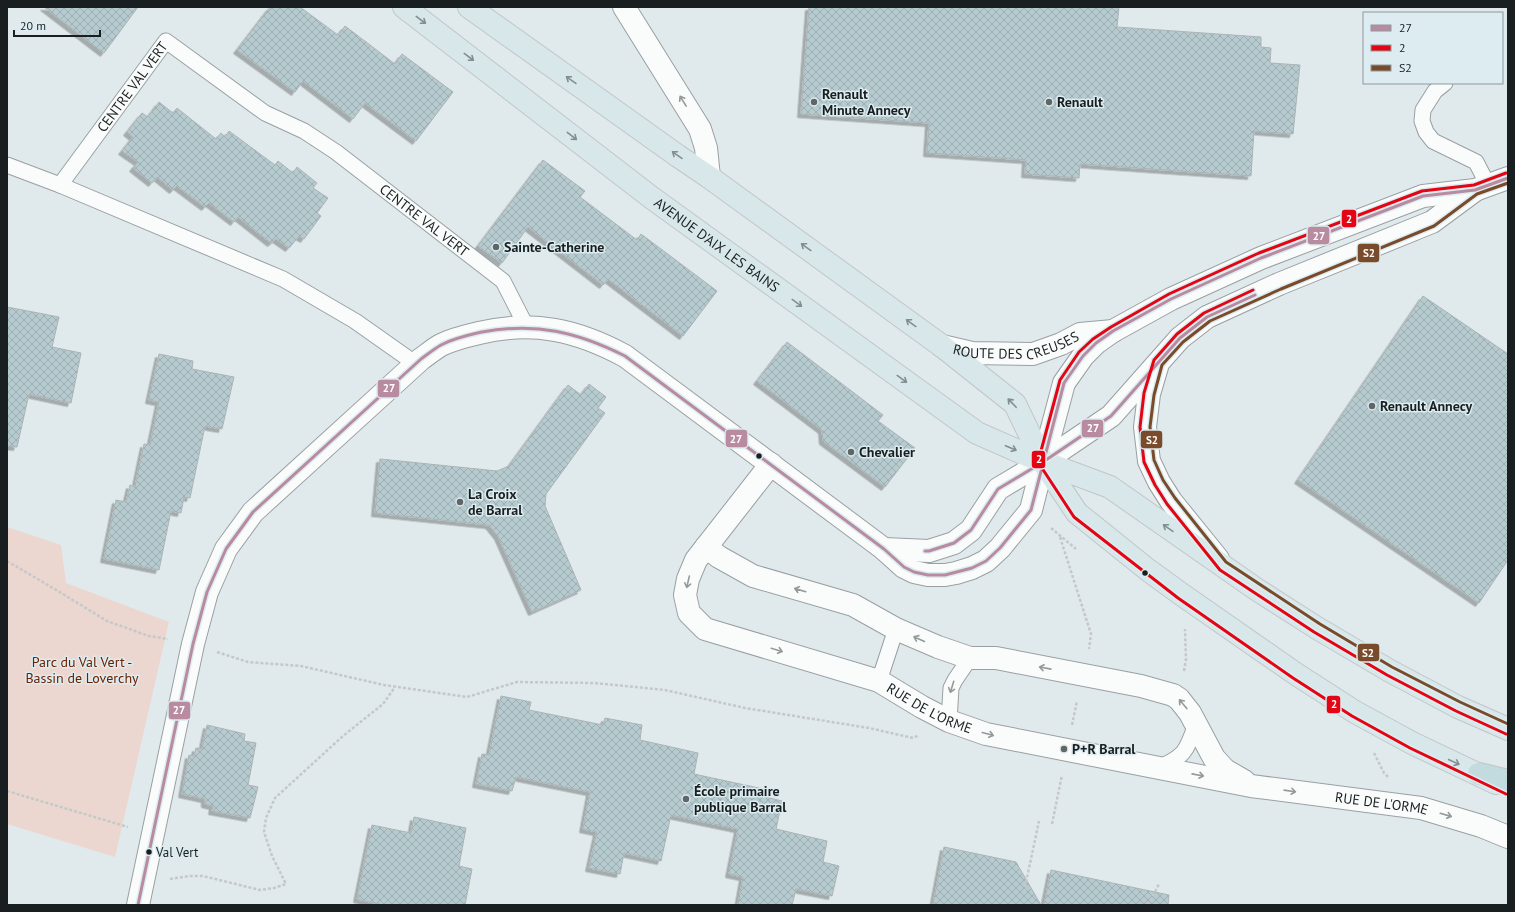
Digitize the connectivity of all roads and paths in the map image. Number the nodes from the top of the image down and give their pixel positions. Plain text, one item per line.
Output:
1 (404, 7) edge
2 (469, 7) edge
3 (624, 7) edge
4 (1444, 84) edge
5 (7, 164) edge
6 (709, 176) junction
7 (1508, 178) edge
8 (60, 185) junction
9 (1481, 188) junction
10 (526, 326) junction
11 (1113, 331) junction
12 (942, 346) junction
13 (1158, 362) junction
14 (416, 364) junction
15 (1043, 462) junction
16 (771, 464) junction
17 (1060, 537) dead end
18 (706, 547) junction
19 (884, 549) junction
20 (7, 562) edge
21 (1224, 566) junction
22 (1185, 625) dead end
23 (896, 629) junction
24 (193, 644) junction
25 (970, 658) junction
26 (1186, 659) dead end
27 (1083, 675) junction
28 (879, 681) junction
29 (395, 687) junction
30 (949, 721) junction
31 (1196, 724) junction
32 (1508, 729) edge
33 (1372, 749) dead end
34 (1158, 768) junction
35 (1479, 774) junction
36 (1389, 778) dead end
37 (1508, 781) edge
38 (1251, 786) junction
39 (1508, 789) edge
40 (7, 791) edge
41 (1039, 821) dead end
42 (154, 834) junction
43 (1508, 837) edge
44 (144, 878) junction
45 (1159, 884) dead end
46 (1024, 892) dead end
47 (138, 905) edge
48 (1148, 905) edge

1 -> 15 main road, AVENUE D'AIX LES BAINS
6 -> 2 main road
6 -> 3 street
4 - 9 lane
5 - 8 lane
12 -> 6 main road
7 - 9 street, ROUTE DES CREUSES
8 - 10 lane, CENTRE VAL VERT
8 - 14 lane
9 - 11 street, ROUTE DES CREUSES
9 - 13 street, ROUTE DES CREUSES
10 - 14 street
10 - 16 street
11 - 12 street, ROUTE DES CREUSES
11 - 15 street, ROUTE DES CREUSES
15 -> 12 main road
13 - 15 street, ROUTE DES CREUSES
13 - 21 street, ROUTE DES CREUSES
14 - 24 street
15 - 19 street
15 - 19 street
21 -> 15 main road, AVENUE D'AIX LES BAINS
15 -> 35 main road
16 - 18 street, RUE DE L'ORME
16 - 19 street
17 - 27 path
23 -> 18 street, RUE DE L'ORME
18 -> 28 street, RUE DE L'ORME
20 - 24 path
21 - 32 main road, AVENUE D'AIX LES BAINS
22 - 26 path
25 -> 23 street, RUE DE L'ORME
23 - 28 lane
24 - 29 path
24 - 42 street
27 -> 25 street, RUE DE L'ORME
25 -> 30 lane
31 -> 27 street, RUE DE L'ORME
28 - 30 street, RUE DE L'ORME
29 - 30 path
29 - 44 path
30 -> 34 street, RUE DE L'ORME
31 - 34 lane
31 - 38 street, RUE DE L'ORME
33 - 36 path
34 -> 38 street, RUE DE L'ORME
35 - 37 highway
35 - 39 main road
38 -> 43 street, RUE DE L'ORME
40 - 42 path
41 - 46 path
42 - 44 street
44 - 47 street
45 - 48 path

